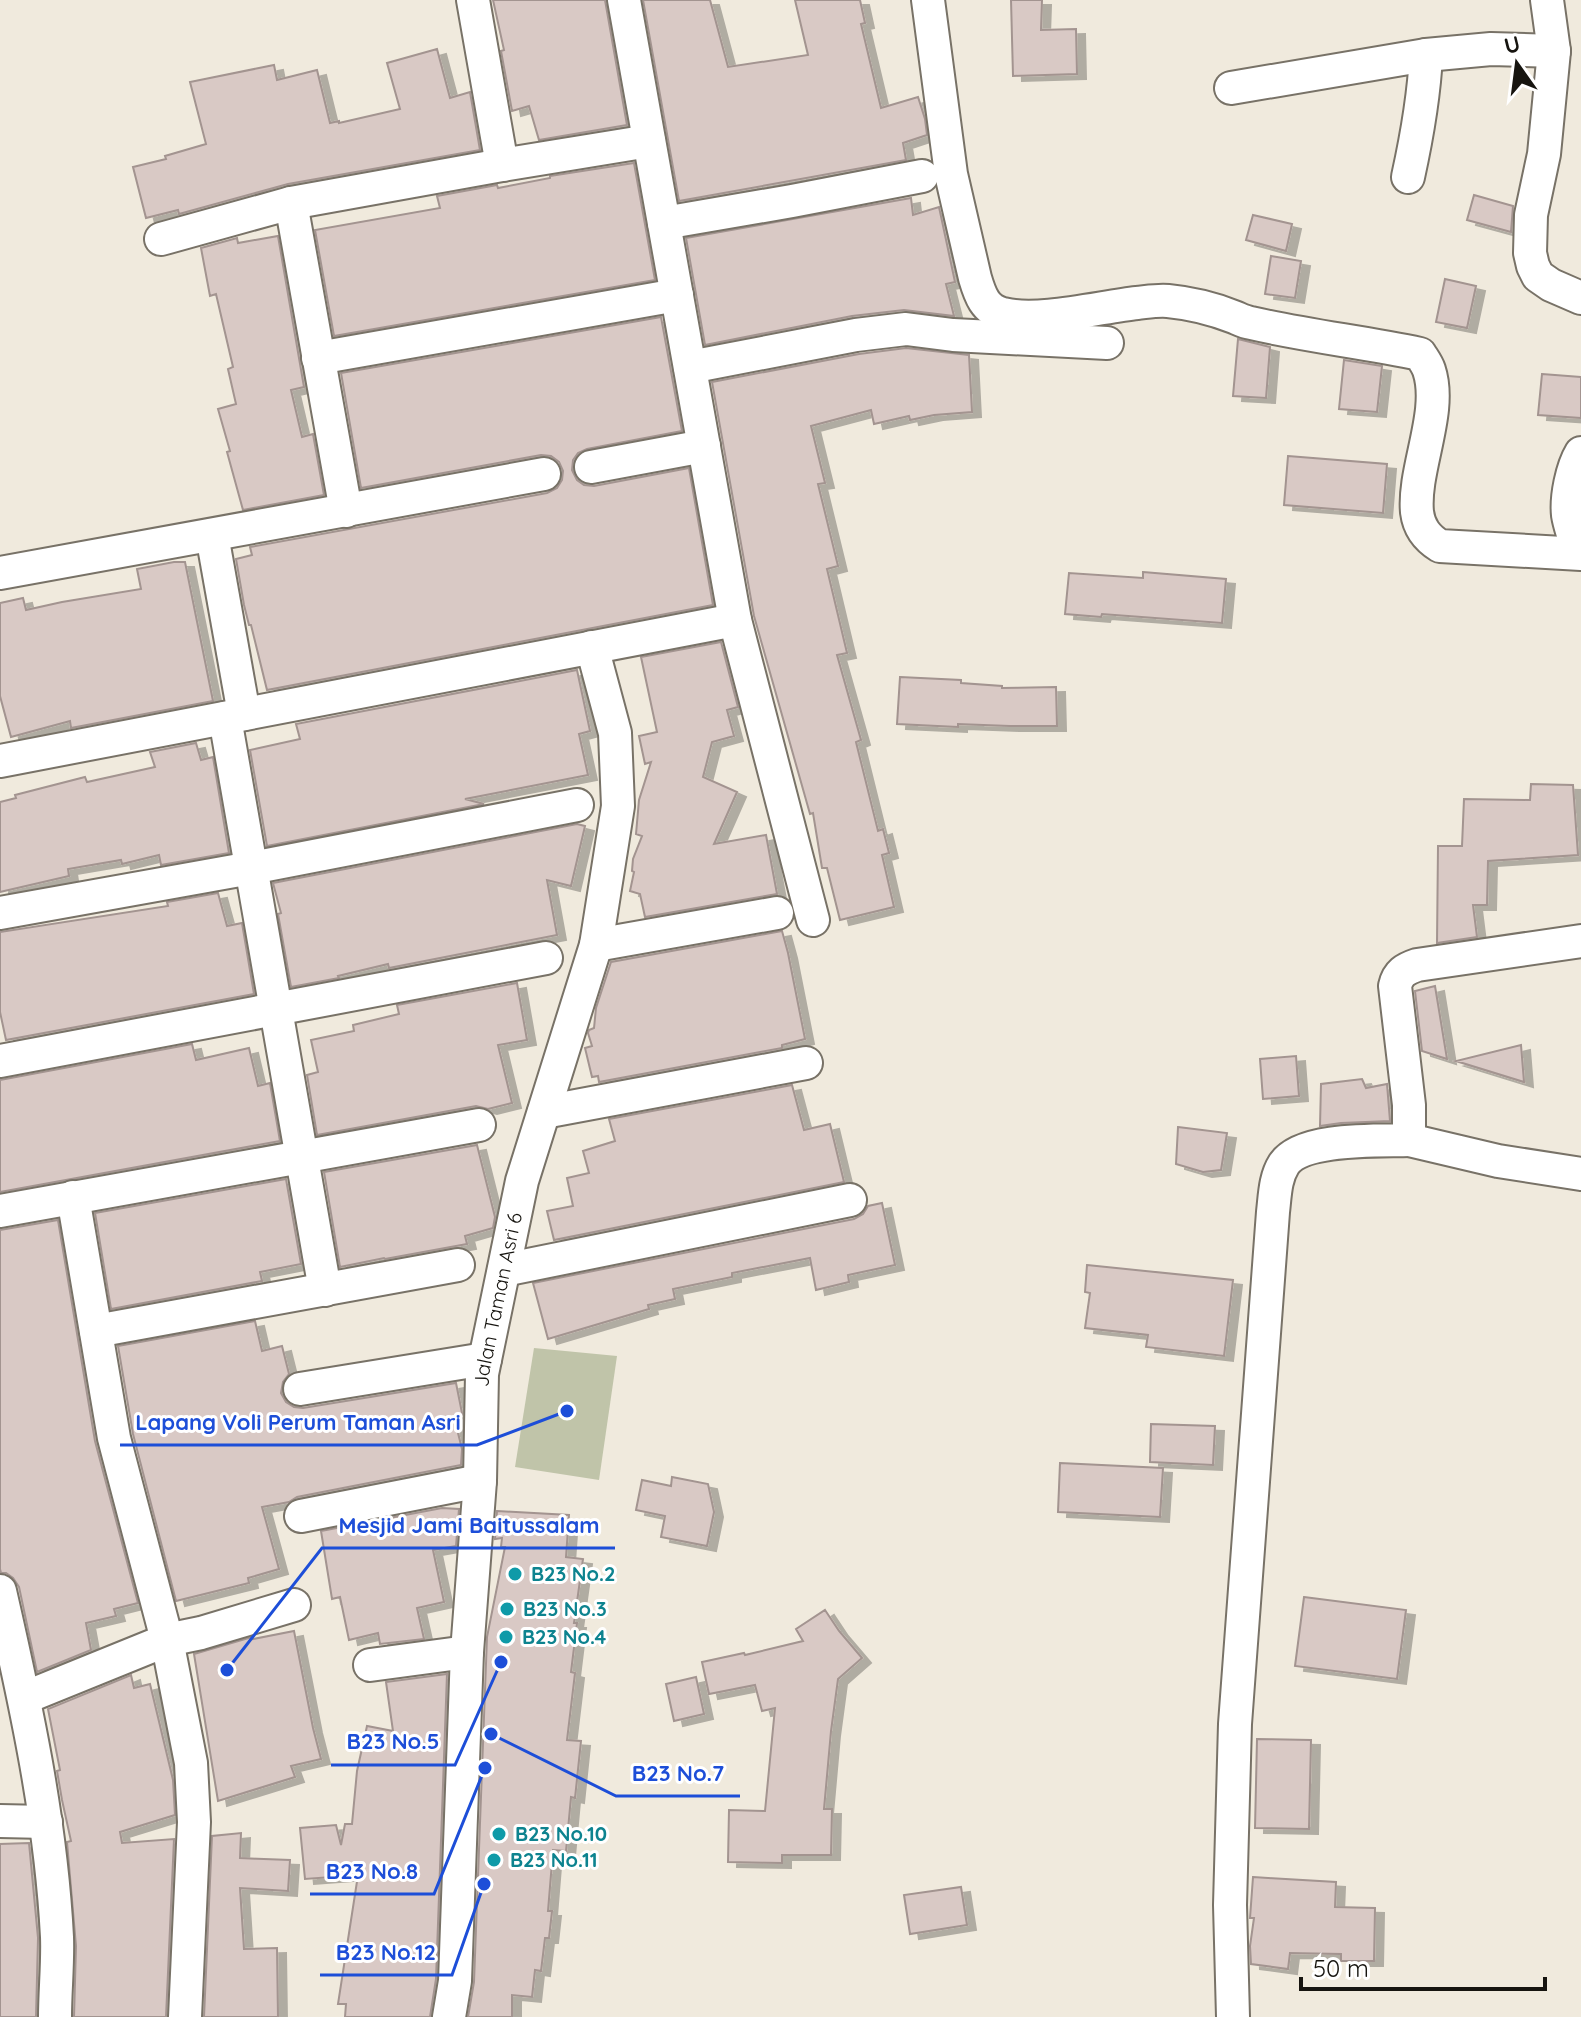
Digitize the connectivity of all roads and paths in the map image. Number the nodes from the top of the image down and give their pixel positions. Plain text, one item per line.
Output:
1 (473, 0) edge
2 (624, 0) edge
3 (928, 0) edge
4 (1547, 0) edge
5 (1554, 51) junction
6 (1426, 55) junction
7 (1231, 88) dead end
8 (649, 141) junction
9 (502, 165) junction
10 (922, 176) dead end
11 (1408, 177) dead end
12 (291, 203) junction
13 (664, 223) junction
14 (161, 239) dead end
15 (677, 295) junction
16 (1581, 298) edge
17 (1107, 343) dead end
18 (318, 358) junction
19 (690, 367) junction
20 (704, 446) junction
21 (1581, 453) edge
22 (591, 467) dead end
23 (544, 474) dead end
24 (346, 511) junction
25 (212, 535) junction
26 (1579, 554) edge
27 (0, 573) edge
28 (735, 620) junction
29 (592, 647) junction
30 (235, 716) junction
31 (0, 761) edge
32 (577, 805) dead end
33 (251, 868) junction
34 (0, 913) edge
35 (777, 913) dead end
36 (813, 920) dead end
37 (1581, 941) edge
38 (596, 945) junction
39 (546, 958) dead end
40 (276, 1009) junction
41 (0, 1061) edge
42 (806, 1063) dead end
43 (544, 1112) junction
44 (479, 1125) dead end
45 (1409, 1140) junction
46 (302, 1156) junction
47 (1581, 1174) edge
48 (73, 1197) junction
49 (850, 1200) dead end
50 (0, 1211) edge
51 (458, 1265) dead end
52 (504, 1270) junction
53 (325, 1290) junction
54 (96, 1331) junction
55 (485, 1359) junction
56 (300, 1389) dead end
57 (480, 1481) junction
58 (301, 1516) dead end
59 (0, 1591) edge
60 (294, 1605) dead end
61 (167, 1640) junction
62 (467, 1652) junction
63 (370, 1665) dead end
64 (24, 1698) junction
65 (0, 1821) edge
66 (46, 1822) junction
67 (55, 2017) edge
68 (185, 2017) edge
69 (449, 2017) edge
70 (1233, 2017) edge

1 - 9 street
2 - 8 street
3 - 26 street
4 - 5 street
5 - 6 street
5 - 16 street
6 - 7 street
6 - 11 street
8 - 9 street
8 - 13 street
9 - 12 street
10 - 13 street
12 - 14 street
12 - 18 street
13 - 15 street
15 - 18 street
15 - 19 street
17 - 19 street
18 - 24 street
19 - 20 street
20 - 22 street
20 - 28 street
21 - 26 street
23 - 24 street
24 - 25 street
25 - 27 street
25 - 30 street
28 - 29 street
28 - 36 street
29 - 30 street
29 - 38 street, Jalan Taman Asri 6
30 - 31 street
30 - 33 street
32 - 33 street
33 - 34 street
33 - 40 street
35 - 38 street
37 - 45 street
38 - 43 street, Jalan Taman Asri 6
39 - 40 street
40 - 41 street
40 - 46 street
42 - 43 street
43 - 52 street, Jalan Taman Asri 6
44 - 46 street
45 - 47 street
45 - 70 street
46 - 48 street
46 - 53 street
48 - 50 street
48 - 54 street
49 - 52 street
51 - 53 street
52 - 55 street, Jalan Taman Asri 6
53 - 54 street
54 - 61 street
55 - 56 street
55 - 57 street, Jalan Taman Asri 6
57 - 58 street
57 - 62 street, Jalan Taman Asri 6
59 - 64 street
60 - 61 street
61 - 64 street
61 - 68 street
62 - 63 street
62 - 69 street, Jalan Taman Asri 6
64 - 66 street
65 - 66 street
66 - 67 street

